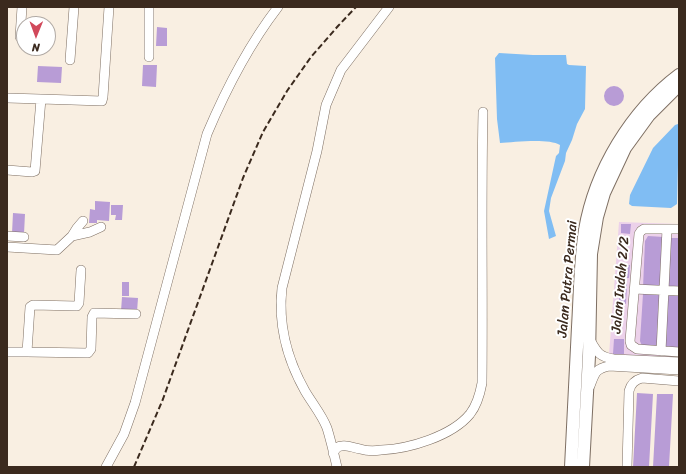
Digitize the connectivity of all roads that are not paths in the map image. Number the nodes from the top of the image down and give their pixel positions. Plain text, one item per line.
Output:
1 (74, 7) edge
2 (109, 7) edge
3 (149, 7) edge
4 (278, 7) edge
5 (390, 7) edge
6 (149, 57) dead end
7 (70, 60) dead end
8 (679, 75) edge
9 (679, 85) edge
10 (7, 98) edge
11 (41, 100) junction
12 (484, 112) dead end
13 (7, 170) edge
14 (83, 221) dead end
15 (102, 227) dead end
16 (667, 229) junction
17 (679, 229) edge
18 (7, 236) edge
19 (72, 236) junction
20 (24, 237) dead end
21 (7, 247) edge
22 (81, 270) dead end
23 (634, 289) junction
24 (664, 291) junction
25 (679, 291) edge
26 (136, 314) dead end
27 (590, 340) junction
28 (7, 352) edge
29 (27, 352) junction
30 (661, 352) junction
31 (679, 352) edge
32 (679, 362) edge
33 (679, 370) edge
34 (679, 381) edge
35 (587, 391) junction
36 (333, 453) junction
37 (106, 467) edge
38 (336, 467) edge
39 (571, 467) edge
40 (583, 467) edge
41 (627, 467) edge

1 - 7 street
2 - 11 street
3 - 6 street
4 - 37 street
5 - 36 street
8 - 39 main road, Jalan Putra Permai
9 - 27 main road, Jalan Putra Permai
10 - 11 street
11 - 13 street
12 - 36 street
14 - 19 street
15 - 19 street
16 - 17 street
16 - 23 street, Jalan Indah 2/2
16 - 24 street
18 - 20 street
19 - 21 street
22 - 29 street
23 - 24 street
23 - 30 street, Jalan Indah 2/2
24 - 25 street
24 - 30 street
26 - 29 street
27 - 32 street
27 - 35 main road, Jalan Putra Permai
28 - 29 street
30 - 31 street
33 - 35 street
34 - 41 street
35 - 40 main road, Jalan Putra Permai
36 - 38 street

